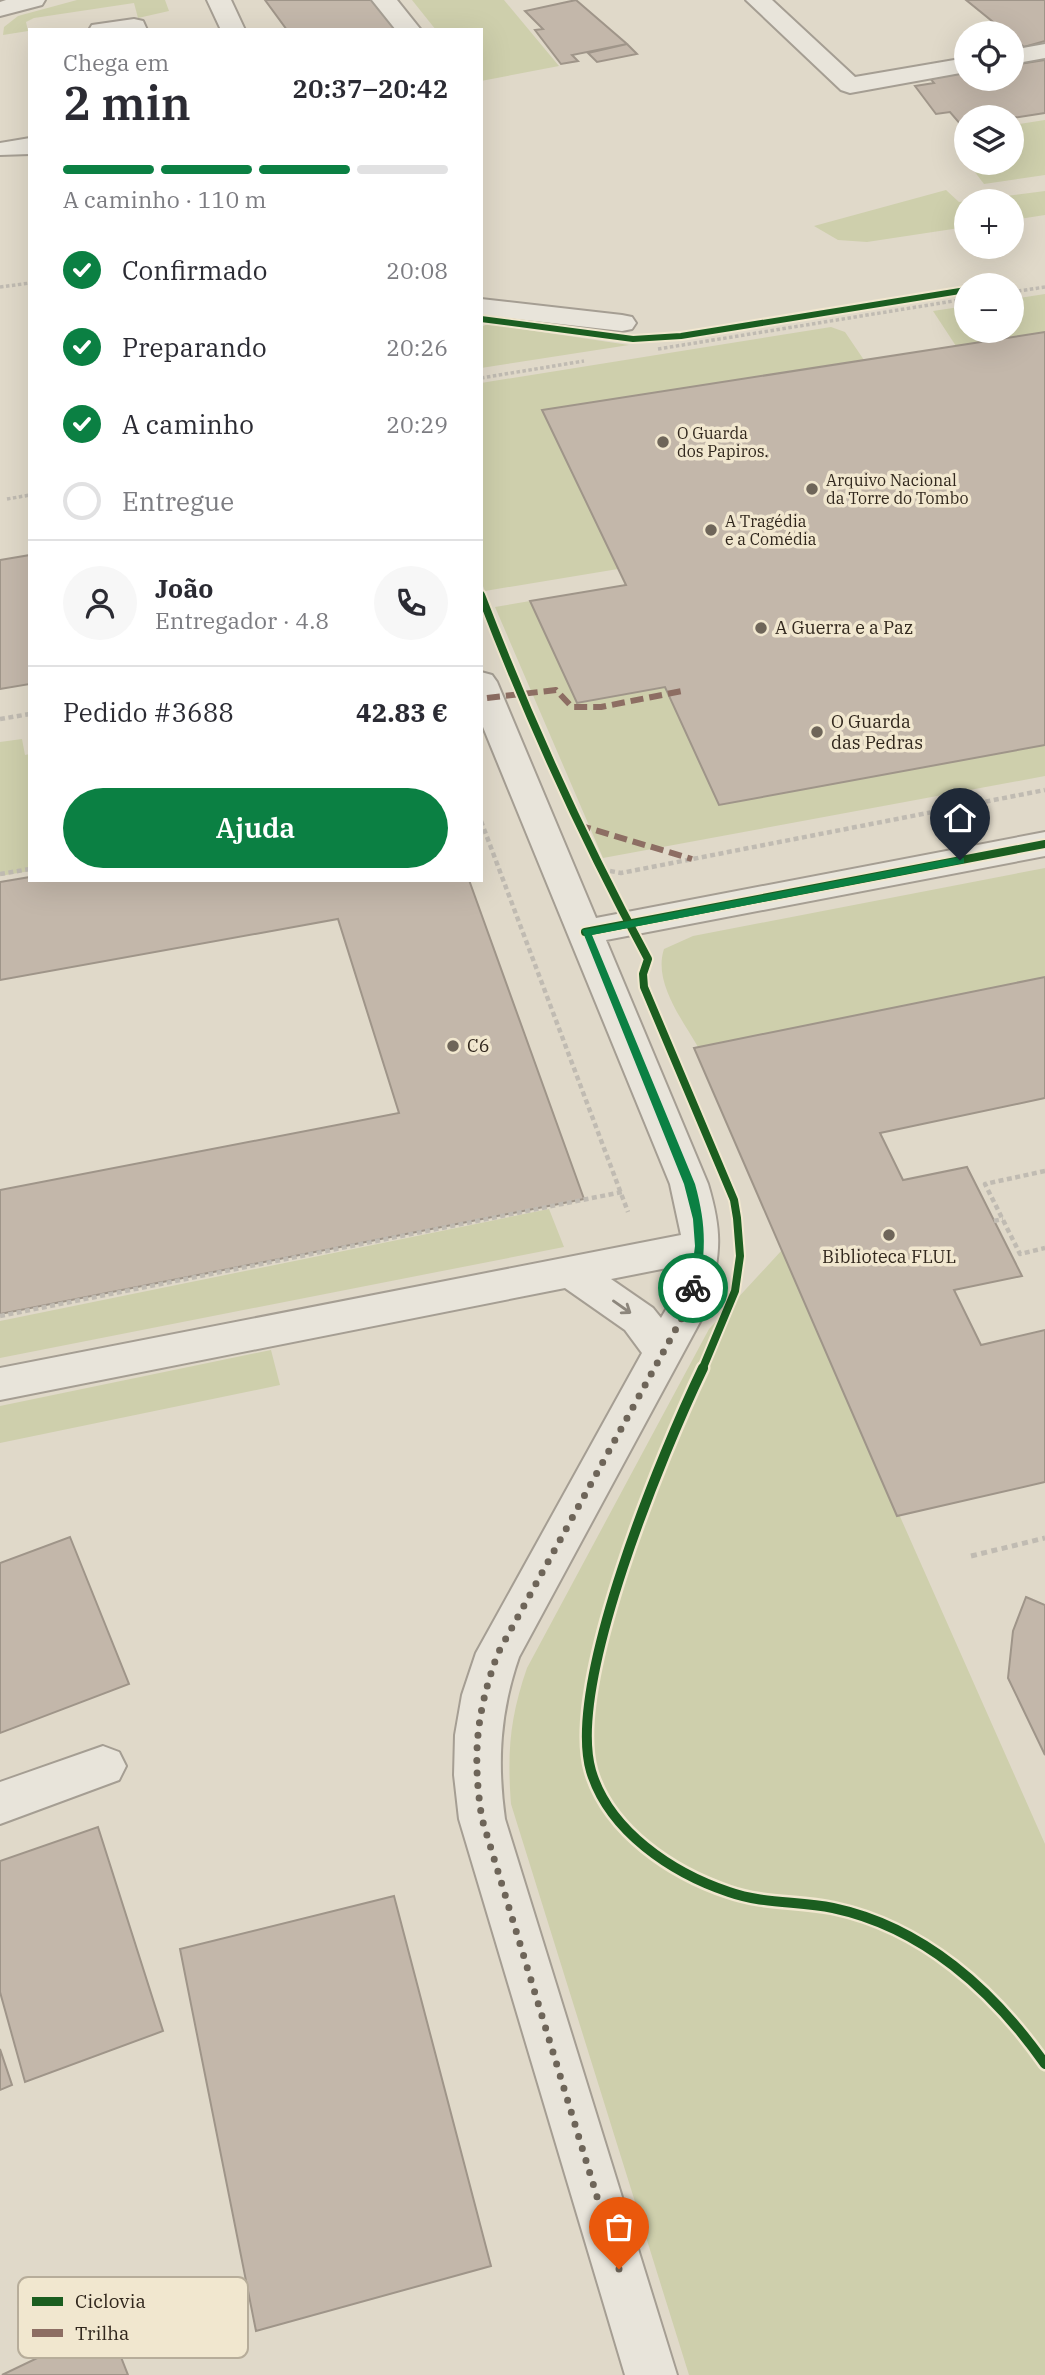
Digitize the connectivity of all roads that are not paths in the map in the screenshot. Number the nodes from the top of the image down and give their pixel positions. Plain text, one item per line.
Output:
1 (33, 0) edge
2 (219, 0) edge
3 (384, 0) edge
4 (758, 0) edge
5 (0, 9) edge
6 (118, 28) edge
7 (134, 28) edge
8 (232, 28) edge
9 (407, 28) edge
10 (1045, 51) edge
11 (1024, 55) edge
12 (954, 67) edge
13 (483, 307) edge
14 (622, 324) dead end
15 (483, 687) edge
16 (1045, 844) edge
17 (585, 932) junction
18 (701, 1246) junction
19 (571, 1272) junction
20 (664, 1352) junction
21 (0, 1384) edge
22 (103, 1766) dead end
23 (0, 1803) edge
24 (651, 2375) edge

1 - 5 street
2 - 8 street
3 - 9 street
4 - 12 street
6 - 7 street
10 - 11 street
13 - 14 street
15 - 17 street
16 - 17 street
17 - 18 street
18 - 19 street
18 - 20 street
19 -> 20 street
19 - 21 street
20 - 24 street
22 - 23 street

